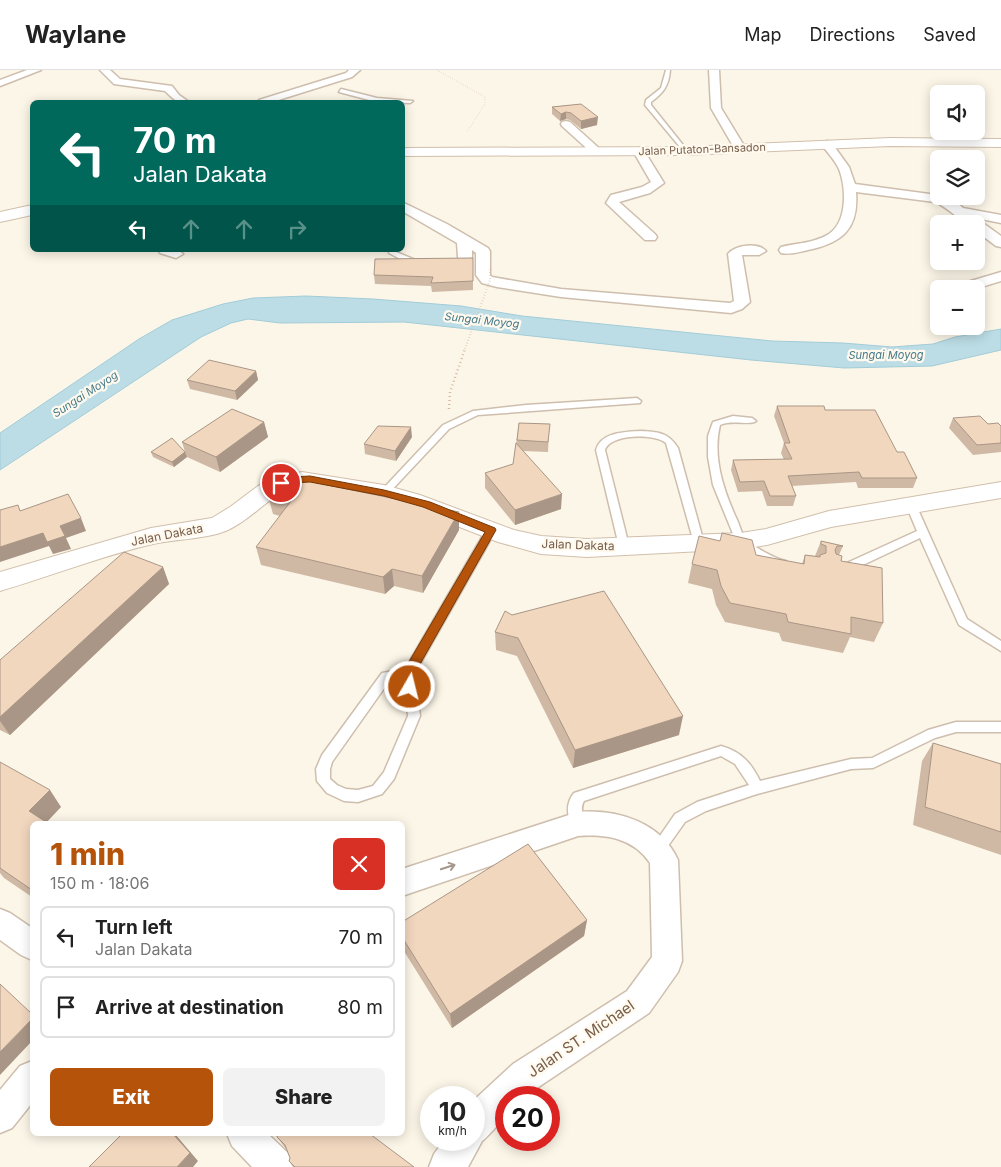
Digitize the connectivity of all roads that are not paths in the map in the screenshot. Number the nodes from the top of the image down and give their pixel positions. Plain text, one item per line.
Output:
1 (36, 70) edge
2 (105, 70) edge
3 (355, 70) edge
4 (668, 70) edge
5 (714, 70) edge
6 (0, 83) edge
7 (341, 92) dead end
8 (180, 100) edge
9 (269, 100) edge
10 (377, 100) edge
11 (405, 101) edge
12 (410, 101) dead end
13 (566, 124) edge
14 (827, 144) junction
15 (1000, 145) edge
16 (740, 149) junction
17 (639, 151) junction
18 (685, 151) junction
19 (405, 152) edge
20 (597, 152) junction
21 (848, 188) junction
22 (405, 208) edge
23 (30, 210) edge
24 (958, 210) junction
25 (964, 215) edge
26 (0, 217) edge
27 (1001, 219) edge
28 (985, 231) edge
29 (650, 237) dead end
30 (464, 241) junction
31 (1001, 243) edge
32 (759, 250) dead end
33 (786, 250) dead end
34 (391, 252) dead end
35 (424, 263) edge
36 (462, 263) edge
37 (1001, 276) edge
38 (985, 281) edge
39 (637, 401) dead end
40 (752, 421) dead end
41 (1001, 490) edge
42 (384, 493) junction
43 (911, 505) junction
44 (491, 530) junction
45 (922, 533) junction
46 (741, 541) junction
47 (699, 543) junction
48 (624, 546) junction
49 (792, 566) edge
50 (835, 570) edge
51 (0, 582) edge
52 (1001, 646) edge
53 (409, 672) junction
54 (1001, 727) edge
55 (757, 788) junction
56 (578, 824) junction
57 (658, 849) junction
58 (405, 882) edge
59 (0, 923) edge
60 (30, 944) edge
61 (30, 1080) edge
62 (485, 1112) edge
63 (0, 1116) edge
64 (246, 1136) edge
65 (458, 1151) edge
66 (276, 1167) edge
67 (447, 1167) edge

1 - 6 street
2 - 8 street
3 - 9 street
4 - 18 lane
5 - 16 street
7 - 10 lane
11 - 12 lane
13 - 20 street
14 - 15 street, Jalan Putaton-Bansadon
14 - 16 street, Jalan Putaton-Bansadon
14 - 21 street
16 - 18 street, Jalan Putaton-Bansadon
17 - 18 street, Jalan Putaton-Bansadon
17 - 20 street, Jalan Putaton-Bansadon
17 - 29 street
19 - 20 street, Jalan Putaton-Bansadon
21 - 24 street
21 - 33 street
22 - 30 street
23 - 26 street
24 - 25 street
24 - 27 street
28 - 31 street
30 - 32 street
30 - 36 street
34 - 35 lane
37 - 38 street
39 - 42 lane
40 - 46 lane
41 - 43 street, Jalan Dakata
42 - 44 street, Jalan Dakata
42 - 51 street, Jalan Dakata
43 - 45 lane
43 - 46 street, Jalan Dakata
44 - 48 street, Jalan Dakata
44 - 53 lane
45 - 50 lane
45 - 52 lane
46 - 47 street, Jalan Dakata
46 - 49 lane
47 - 48 street, Jalan Dakata
47 - 48 lane
53 - 53 lane
54 - 55 lane
55 - 56 lane
55 - 57 lane
56 - 57 street
58 -> 56 street
57 - 62 street, Jalan ST. Michael
59 - 60 street
61 - 63 street
64 - 66 street
65 - 67 street

